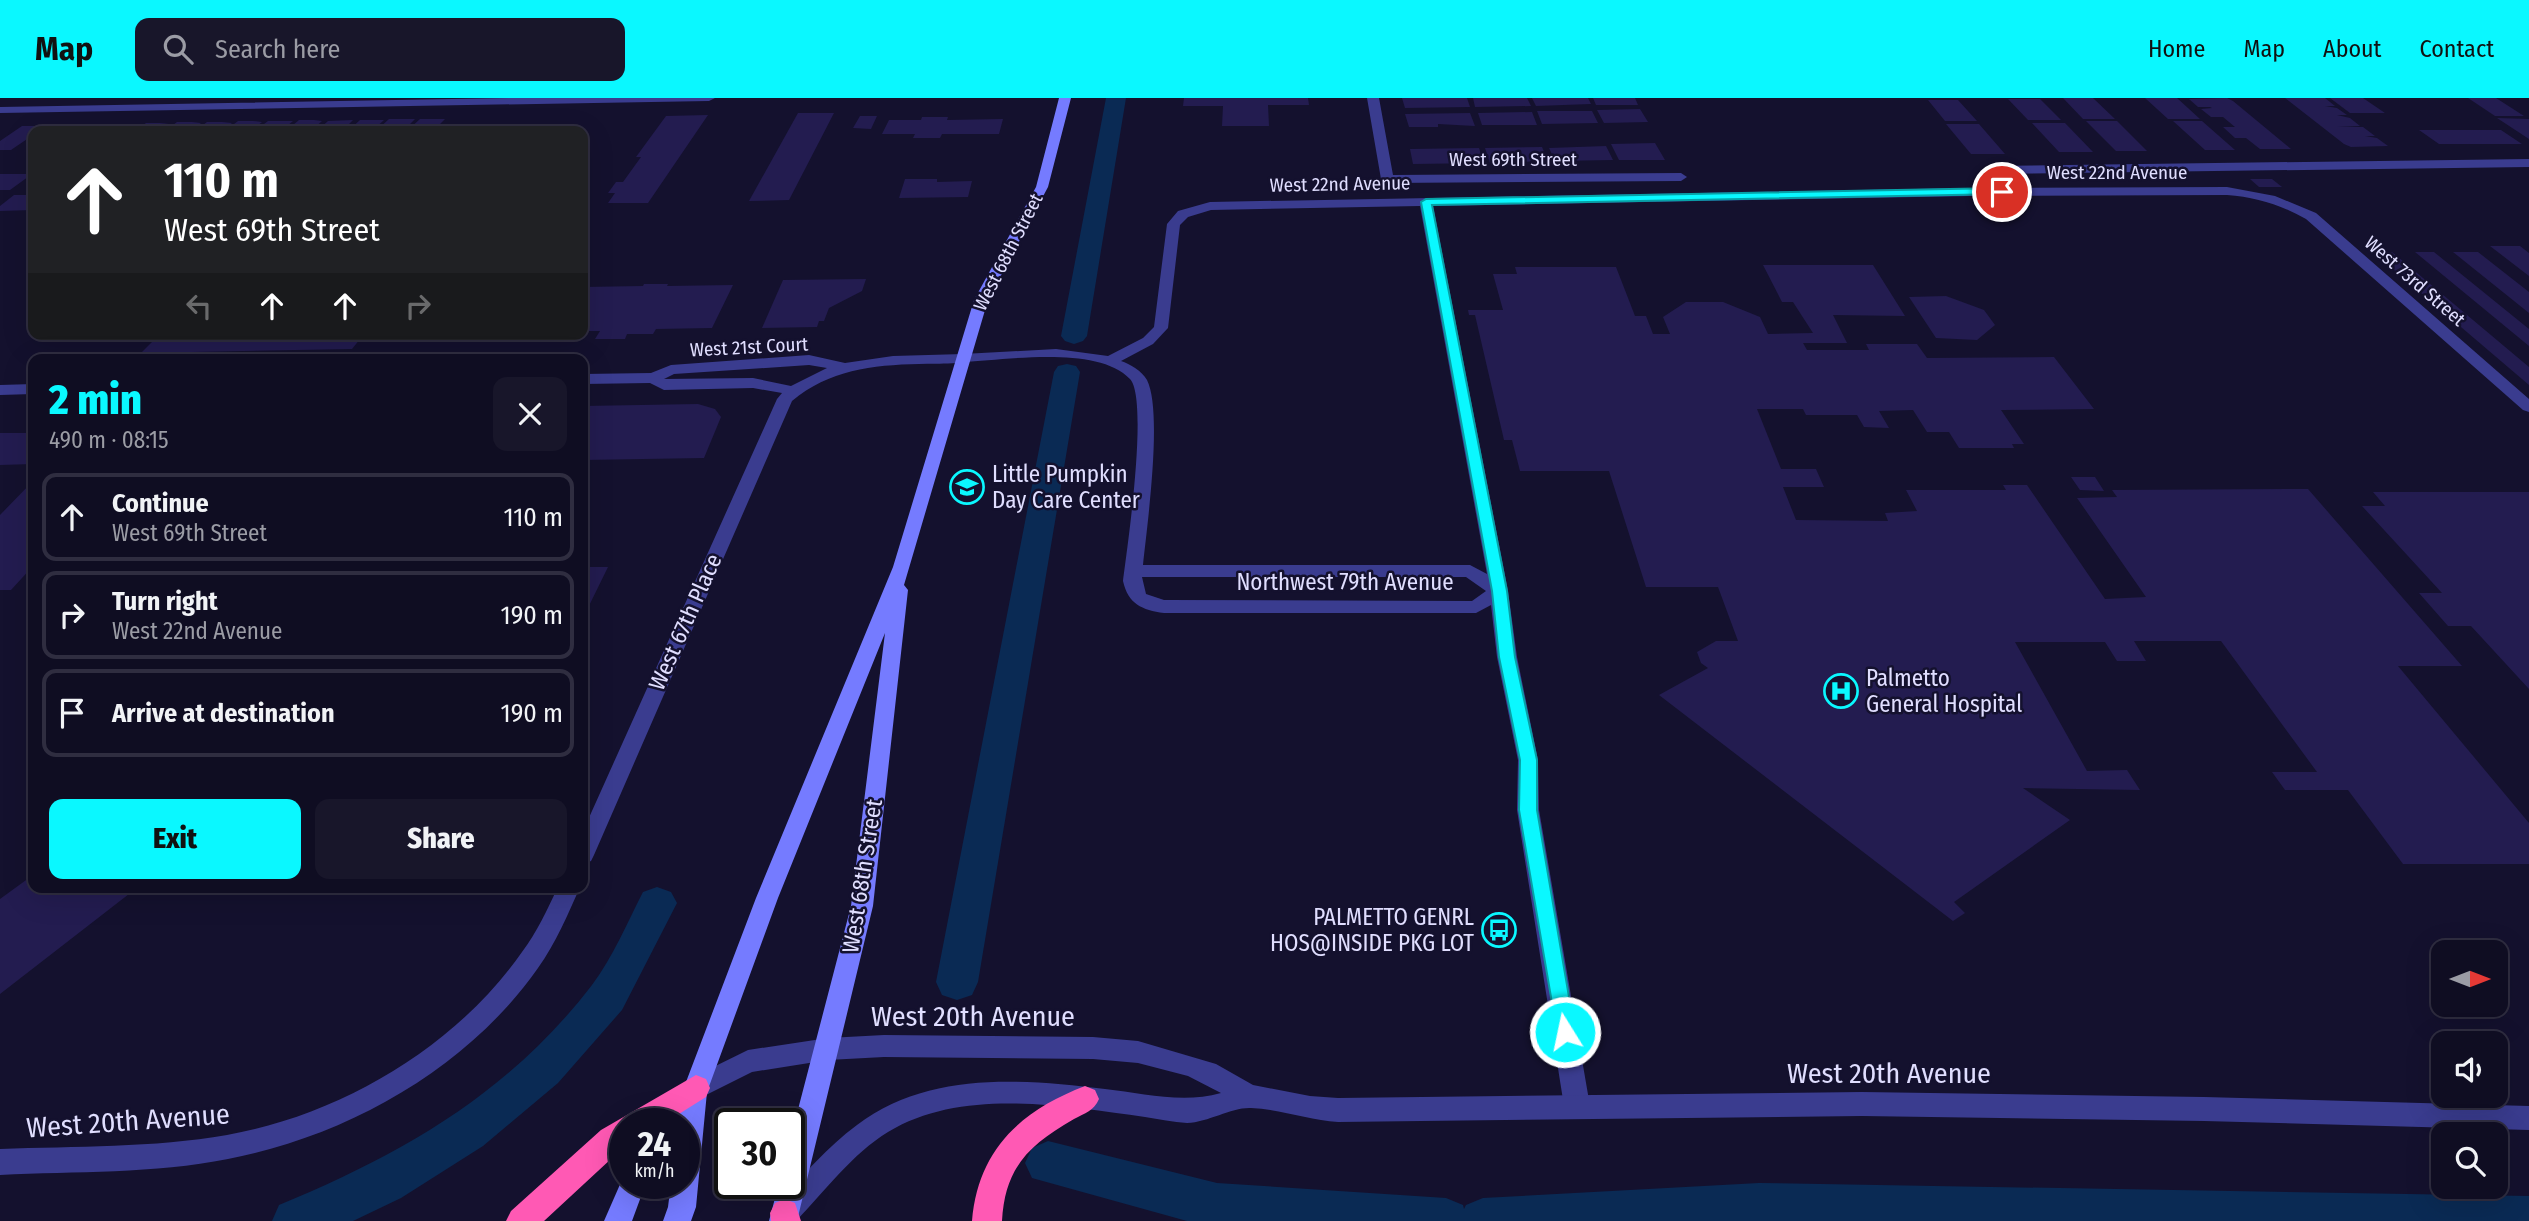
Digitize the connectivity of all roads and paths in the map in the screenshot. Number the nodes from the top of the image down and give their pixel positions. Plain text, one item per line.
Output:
1 (7, 98) edge
2 (709, 98) edge
3 (1065, 98) edge
4 (1373, 98) edge
5 (0, 102) edge
6 (0, 110) edge
7 (2529, 163) edge
8 (1988, 170) dead end
9 (1681, 177) dead end
10 (2267, 196) joint
11 (1426, 202) junction
12 (963, 358) junction
13 (1109, 361) junction
14 (849, 368) junction
15 (653, 378) junction
16 (588, 379) edge
17 (28, 389) edge
18 (0, 390) edge
19 (793, 391) junction
20 (2529, 407) edge
21 (902, 567) junction
22 (1133, 571) junction
23 (1499, 591) junction
24 (588, 844) edge
25 (566, 893) edge
26 (828, 1049) junction
27 (696, 1088) junction
28 (1249, 1096) junction
29 (1085, 1099) junction
30 (1577, 1106) junction
31 (663, 1108) edge
32 (683, 1108) edge
33 (2529, 1118) edge
34 (609, 1140) edge
35 (0, 1162) edge
36 (627, 1199) edge
37 (785, 1218) edge
38 (521, 1221) edge
39 (618, 1221) edge
40 (677, 1221) edge
41 (988, 1221) edge

1 - 5 street
2 - 6 street
3 - 12 main road, West 68th Street
4 - 9 street, West 69th Street
7 - 8 street, West 22nd Avenue
10 - 11 street, West 22nd Avenue
10 - 20 street, West 73rd Street
11 - 13 street, West 22nd Avenue
11 - 23 street
12 - 13 street, Northwest 79th Avenue
12 - 14 street, West 21st Court
12 - 21 main road, West 68th Street
13 - 22 street, Northwest 79th Avenue
14 - 15 street, West 21st Court
14 - 19 street, West 21st Court
15 - 16 street, West 21st Court
15 - 19 street, West 21st Court
17 - 18 street
19 - 24 street, West 67th Place
21 - 26 main road, West 68th Street
21 - 27 main road, West 68th Street
22 - 23 street, Northwest 79th Avenue
22 - 23 street, Northwest 79th Avenue
23 - 30 street
25 - 35 street, West 20th Avenue
26 - 27 street, West 20th Avenue
26 - 28 street, West 20th Avenue
26 - 37 main road, West 68th Street
27 - 31 highway
27 - 32 main road, West 68th Street
27 - 40 main road, West 68th Street
28 - 29 street, West 20th Avenue
28 - 30 street, West 20th Avenue
29 - 37 street, West 20th Avenue
29 - 41 highway
30 - 33 street, West 20th Avenue
34 - 38 highway
36 - 39 main road

